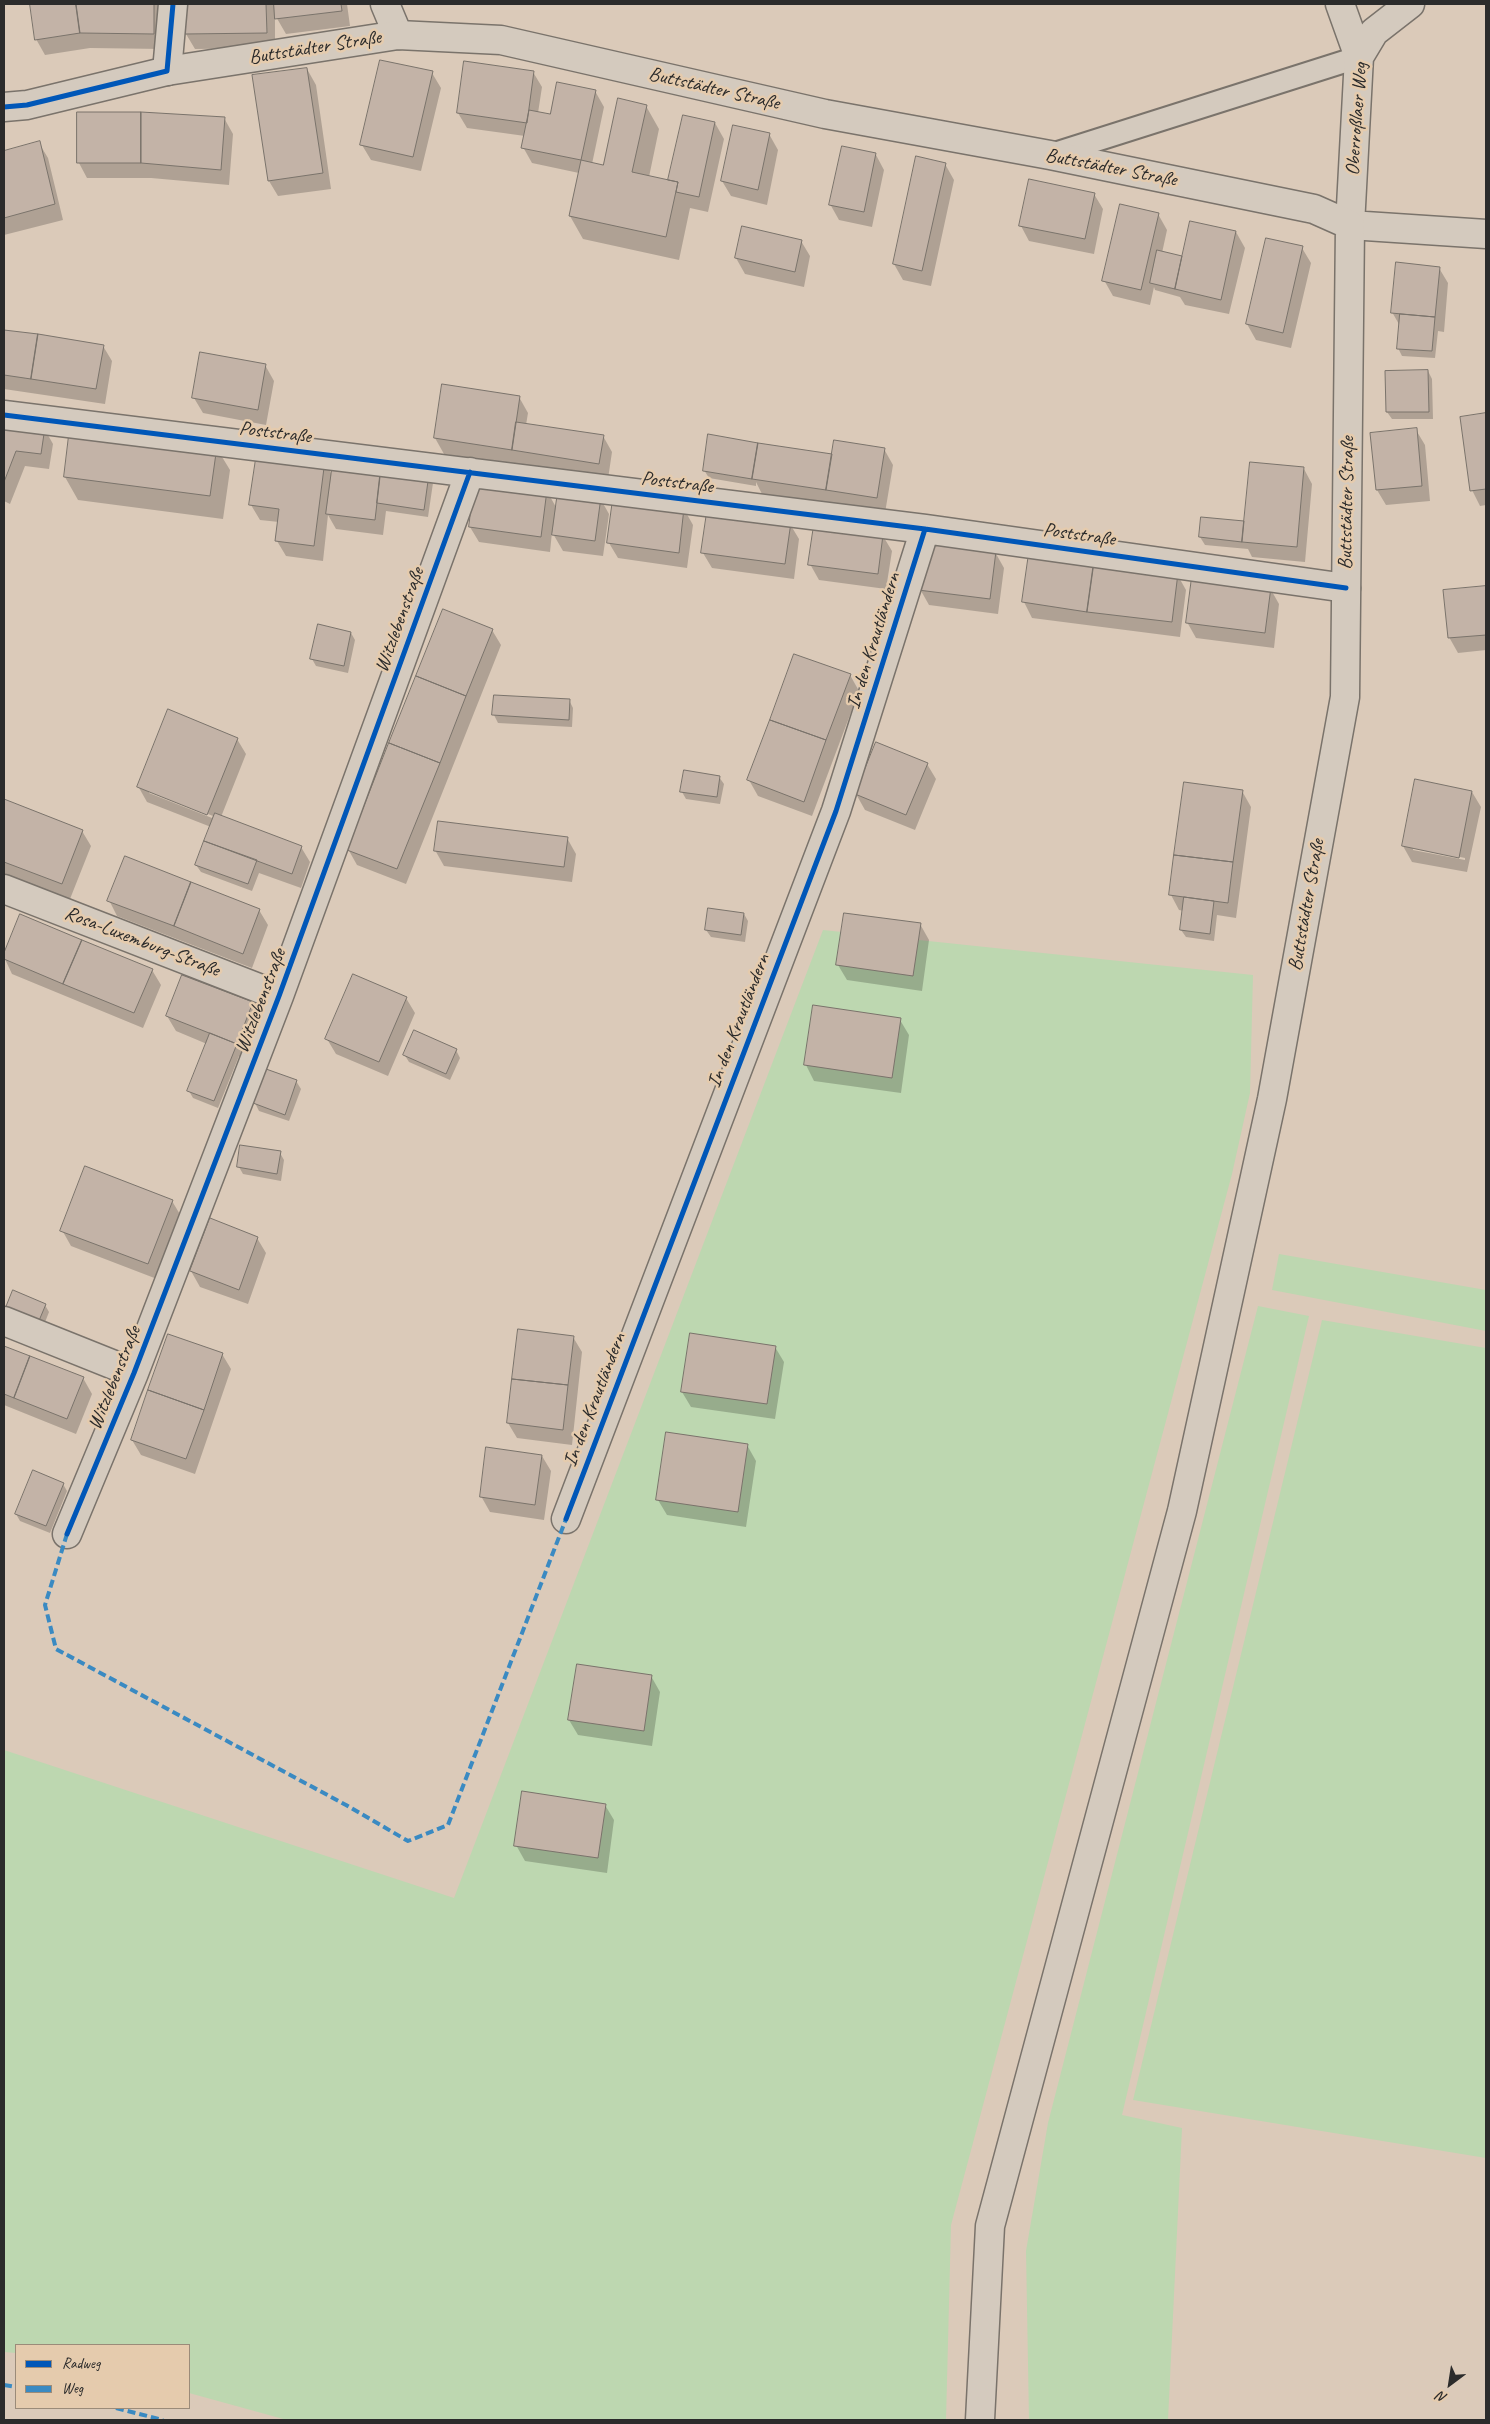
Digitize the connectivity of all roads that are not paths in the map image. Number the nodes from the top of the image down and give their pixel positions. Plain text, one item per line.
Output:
1 (173, 4) edge
2 (385, 4) edge
3 (1340, 4) edge
4 (1410, 4) edge
5 (398, 35) junction
6 (1359, 57) junction
7 (167, 71) junction
8 (4, 107) edge
9 (1050, 155) junction
10 (1350, 225) junction
11 (1486, 234) edge
12 (4, 415) edge
13 (470, 472) junction
14 (925, 529) junction
15 (1346, 588) junction
16 (4, 888) edge
17 (280, 996) junction
18 (4, 1321) edge
19 (134, 1373) junction
20 (566, 1519) dead end
21 (67, 1534) dead end
22 (980, 2420) edge

1 - 7 street
2 - 5 street
3 - 6 street
4 - 6 street, Oberroßlaer Weg
5 - 7 street, Buttstädter Straße
5 - 9 street, Buttstädter Straße
6 - 9 lane
6 - 10 street, Oberroßlaer Weg
7 - 8 street, Buttstädter Straße
9 - 10 street, Buttstädter Straße
10 - 11 street
10 - 15 street, Buttstädter Straße
12 - 13 street, Poststraße
13 - 14 street, Poststraße
13 - 17 street, Witzlebenstraße
14 - 15 street, Poststraße
14 - 20 street, In den Krautländern
15 - 22 street, Buttstädter Straße
16 - 17 street, Rosa-Luxemburg-Straße
17 - 19 street, Witzlebenstraße
18 - 19 street
19 - 21 street, Witzlebenstraße

